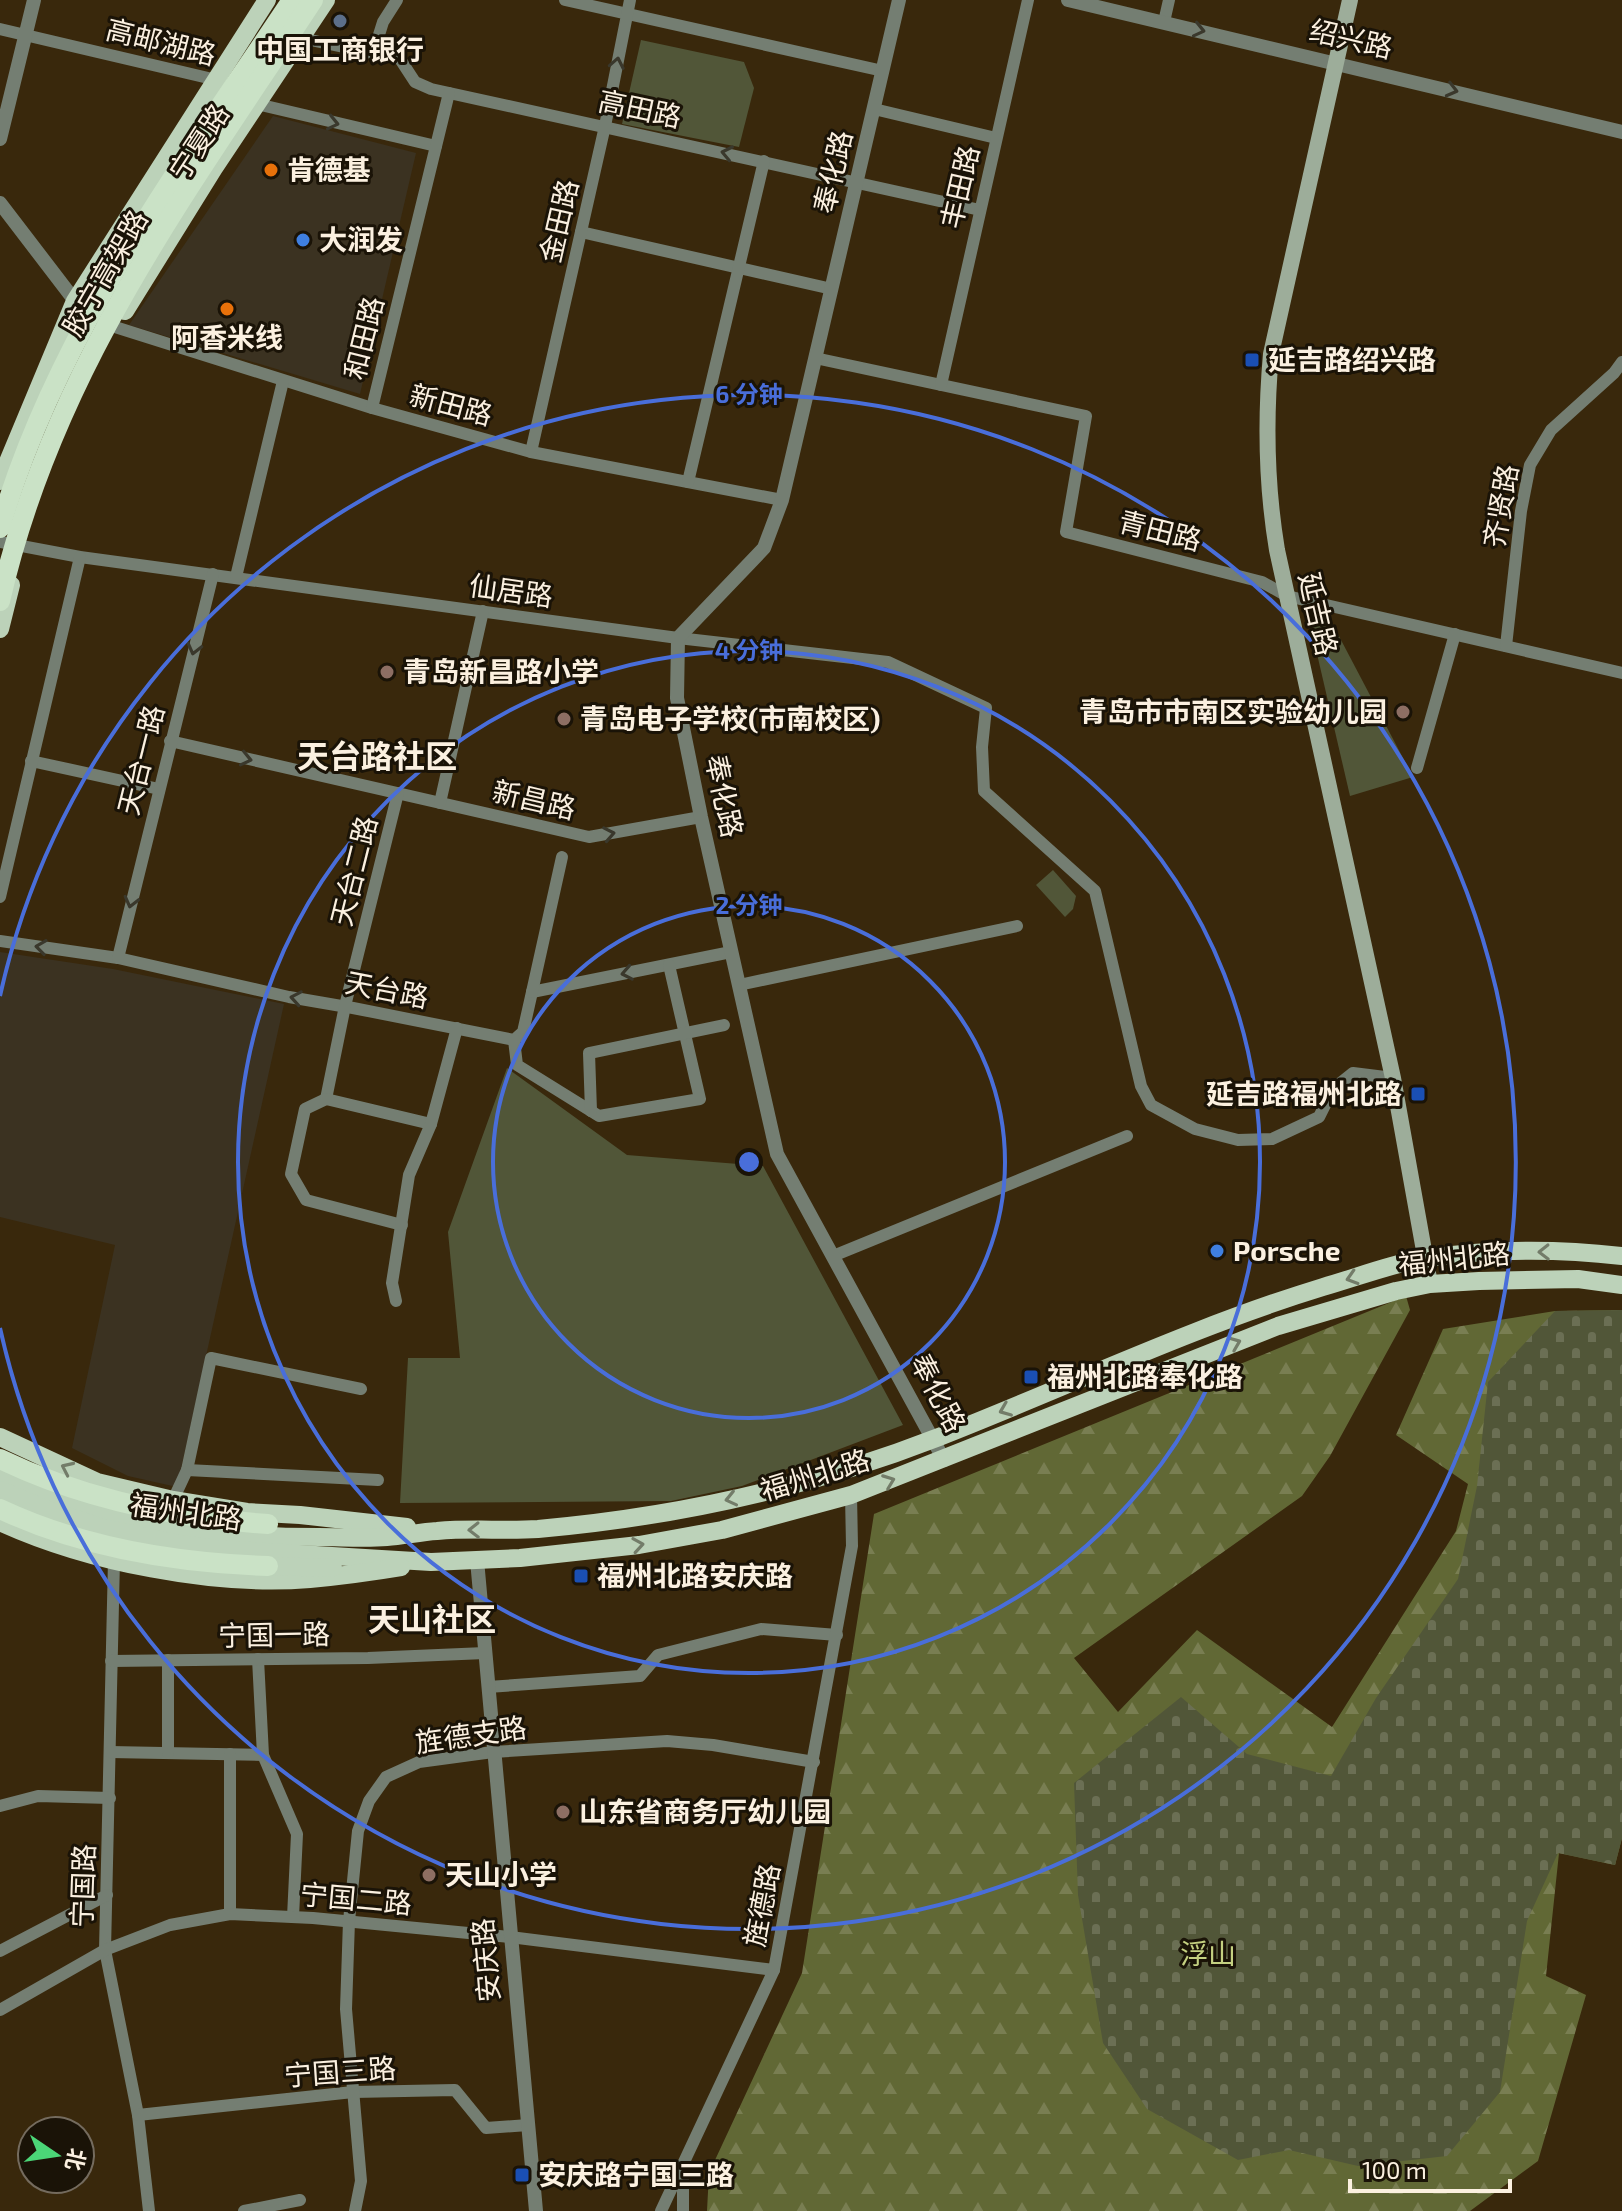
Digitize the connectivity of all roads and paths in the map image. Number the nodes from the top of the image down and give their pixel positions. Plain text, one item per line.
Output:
1 (34, 0) edge
2 (267, 0) edge
3 (292, 0) edge
4 (313, 0) edge
5 (326, 0) edge
6 (397, 0) edge
7 (565, 0) edge
8 (630, 0) edge
9 (899, 0) edge
10 (1028, 0) edge
11 (1068, 0) edge
12 (1169, 0) edge
13 (1350, 0) edge
14 (627, 15) junction
15 (1164, 22) junction
16 (0, 29) edge
17 (26, 35) junction
18 (301, 38) junction
19 (373, 54) junction
20 (1335, 62) junction
21 (883, 71) junction
22 (217, 78) junction
23 (449, 93) junction
24 (257, 106) junction
25 (874, 109) junction
26 (4, 110) edge
27 (605, 126) junction
28 (1622, 132) edge
29 (996, 138) junction
30 (0, 139) edge
31 (436, 146) junction
32 (764, 161) junction
33 (858, 182) junction
34 (0, 203) edge
35 (980, 210) junction
36 (581, 232) junction
37 (737, 267) junction
38 (832, 289) junction
39 (75, 301) junction
40 (115, 327) junction
41 (815, 358) junction
42 (1622, 362) edge
43 (283, 381) junction
44 (941, 385) junction
45 (372, 408) junction
46 (531, 452) junction
47 (0, 481) edge
48 (688, 482) junction
49 (782, 500) junction
50 (0, 528) edge
51 (0, 542) edge
52 (21, 546) junction
53 (80, 557) junction
54 (213, 574) junction
55 (236, 577) junction
56 (1287, 596) junction
57 (0, 601) edge
58 (483, 611) junction
59 (0, 629) edge
60 (1455, 634) junction
61 (678, 638) junction
62 (1506, 646) junction
63 (1622, 673) edge
64 (170, 741) junction
65 (31, 761) junction
66 (1417, 768) dead end
67 (159, 789) junction
68 (398, 793) junction
69 (440, 803) junction
70 (701, 817) junction
71 (562, 857) dead end
72 (0, 897) edge
73 (1017, 926) dead end
74 (0, 941) edge
75 (731, 952) junction
76 (118, 958) junction
77 (669, 965) junction
78 (739, 985) junction
79 (532, 992) junction
80 (345, 1006) junction
81 (724, 1025) dead end
82 (457, 1028) junction
83 (685, 1032) junction
84 (514, 1040) junction
85 (1393, 1078) junction
86 (326, 1099) junction
87 (591, 1111) junction
88 (431, 1124) junction
89 (1127, 1136) dead end
90 (402, 1225) junction
91 (833, 1256) junction
92 (1622, 1256) edge
93 (1427, 1258) junction
94 (1430, 1284) junction
95 (1622, 1285) edge
96 (396, 1301) dead end
97 (361, 1389) dead end
98 (0, 1437) edge
99 (934, 1439) junction
100 (0, 1459) edge
101 (944, 1460) junction
102 (187, 1470) junction
103 (0, 1474) edge
104 (378, 1480) dead end
105 (0, 1490) edge
106 (851, 1495) junction
107 (173, 1500) junction
108 (0, 1509) edge
109 (0, 1522) edge
110 (268, 1524) joint
111 (390, 1526) junction
112 (439, 1531) junction
113 (114, 1560) junction
114 (477, 1560) junction
115 (431, 1562) junction
116 (268, 1566) joint
117 (383, 1570) junction
118 (837, 1635) junction
119 (485, 1653) junction
120 (258, 1659) junction
121 (168, 1660) junction
122 (111, 1661) junction
123 (488, 1687) junction
124 (110, 1752) junction
125 (493, 1752) junction
126 (168, 1753) junction
127 (230, 1754) junction
128 (263, 1755) junction
129 (814, 1762) junction
130 (110, 1798) junction
131 (0, 1806) edge
132 (107, 1895) junction
133 (230, 1914) junction
134 (293, 1917) junction
135 (349, 1921) junction
136 (510, 1937) junction
137 (105, 1950) junction
138 (0, 1951) edge
139 (774, 1970) junction
140 (0, 2010) edge
141 (353, 2092) junction
142 (138, 2115) junction
143 (528, 2125) junction
144 (683, 2164) junction
145 (300, 2200) dead end
146 (149, 2211) edge
147 (244, 2211) edge
148 (355, 2211) edge
149 (536, 2211) edge
150 (661, 2211) edge
151 (683, 2211) edge

1 - 17 street
2 - 22 main road, 宁夏路
3 - 50 highway, 胶宁高架路, bridge
4 - 57 highway, 胶宁高架路, bridge
5 - 18 main road, 宁夏路
6 - 19 street
7 - 14 street
8 - 14 street, 金田路
9 - 21 street, 奉化路
10 - 29 street, 丰田路
11 - 15 street, 绍兴路
12 - 15 street
13 - 20 main road, 延吉路
14 - 21 street
27 -> 14 street, 金田路
15 -> 20 street, 绍兴路
16 - 17 street, 高邮湖路
17 - 22 street, 高邮湖路
17 - 26 street
18 - 19 street, 高田路
18 - 24 main road, 宁夏路
19 - 23 street, 高田路
20 -> 28 street, 绍兴路
20 - 56 main road, 延吉路
21 - 25 street, 奉化路
22 - 24 street, 高邮湖路
22 - 39 main road, 宁夏路
23 - 27 street, 高田路
23 - 31 street, 和田路
24 -> 31 street
24 - 40 main road, 宁夏路
25 - 29 street
25 - 33 street, 奉化路
26 - 30 street
32 -> 27 street, 高田路
27 - 36 street, 金田路
29 - 35 street, 丰田路
31 - 45 street, 和田路
32 - 33 street, 高田路
32 - 37 street
33 - 35 street, 高田路
33 - 38 street, 奉化路
34 - 39 street
35 - 44 street, 丰田路
36 - 37 street
36 - 46 street, 金田路
37 - 38 street
37 - 48 street
38 - 41 street, 奉化路
39 - 40 street, 新田路
39 - 47 main road, 宁夏路
40 - 43 street, 新田路
40 - 52 main road, 宁夏路
41 - 44 street, 青田路
41 - 49 street, 奉化路
42 - 62 street, 齐贤路
43 - 45 street, 新田路
43 - 55 street
44 - 56 street, 青田路
45 - 46 street, 新田路
46 - 48 street, 新田路
48 - 49 street, 新田路
49 - 61 street, 奉化路
51 - 52 street, 仙居路
52 - 53 street, 仙居路
52 - 59 main road, 宁夏路
53 - 54 street, 仙居路
53 - 65 street
54 - 55 street, 仙居路
54 -> 64 street, 天台一路
55 - 58 street, 仙居路
56 - 60 street, 青田路
56 - 85 main road, 延吉路
58 - 61 street, 仙居路
58 - 69 street
60 - 62 street, 青田路
60 - 66 street
61 - 70 street, 奉化路
61 - 85 street, 仙居路
62 - 63 street, 青田路
64 - 67 street, 天台一路
64 -> 68 street, 新昌路
65 - 67 street
65 - 72 street
67 -> 76 street, 天台一路
68 - 69 street, 新昌路
68 - 80 street, 天台二路
69 -> 70 street, 新昌路
70 - 75 street, 奉化路
71 - 79 street
73 - 78 street
76 -> 74 street, 天台路
75 - 77 street
75 - 78 street, 奉化路
80 -> 76 street, 天台路
77 -> 79 street
77 - 83 street
78 - 91 street, 奉化路
79 - 84 street
80 - 82 street, 天台路
80 - 86 street, 天台二路
81 - 83 street
82 - 84 street, 天台路
82 - 88 street
83 - 87 street
83 - 87 street
84 - 87 street
85 - 93 main road, 延吉路
86 - 88 street
86 - 90 street
88 - 90 street
89 - 91 street
90 - 96 street
91 - 99 street, 奉化路
92 -> 93 main road, 福州北路
93 - 94 main road, 延吉路
93 -> 99 main road, 福州北路
94 - 95 main road, 福州北路
101 -> 94 main road, 福州北路
97 - 102 street
107 -> 98 main road
99 - 101 street, 奉化路
99 -> 112 main road, 福州北路
100 - 110 highway
106 -> 101 main road, 福州北路
102 - 104 street
102 - 107 street
103 - 112 main road, 福州北路
105 - 115 main road, 福州北路
114 -> 106 main road, 福州北路
106 - 118 street, 旌德路
107 - 111 main road
108 - 116 highway
109 - 113 main road
110 - 111 main road
111 - 112 main road
113 - 117 main road
113 - 122 street, 宁国路
114 - 115 main road, 福州北路
114 - 119 street, 安庆路
115 - 117 main road
116 - 117 main road
118 - 123 street
118 - 129 street, 旌德路
119 - 120 street, 宁国一路
119 - 123 street, 安庆路
120 - 121 street, 宁国一路
120 - 128 street
121 - 122 street, 宁国一路
121 - 126 street
122 - 124 street, 宁国路
123 - 125 street, 安庆路
124 - 126 street
124 - 130 street, 宁国路
125 - 129 street, 旌德支路
125 - 135 street, 旌德支路
125 - 136 street, 安庆路
126 - 127 street
127 - 128 street
127 - 133 street
128 - 134 street
129 - 139 street, 旌德路
130 - 131 street
130 - 132 street, 宁国路
132 - 137 street, 宁国路
132 - 138 street
133 - 134 street, 宁国二路
133 - 137 street, 宁国二路
134 - 135 street, 宁国二路
135 - 136 street, 宁国二路
135 - 141 street, 旌德支路
136 - 139 street, 宁国二路
136 - 143 street, 安庆路
137 - 140 street, 宁国二路
137 - 142 street, 宁国路
139 - 144 street, 旌德路
141 - 142 street, 宁国三路
141 - 143 street, 宁国三路
141 - 148 street, 旌德支路
142 - 146 street, 宁国路
143 - 149 street, 安庆路
144 - 150 street, 旌德路
144 - 151 street, 旌德路
145 - 147 street

